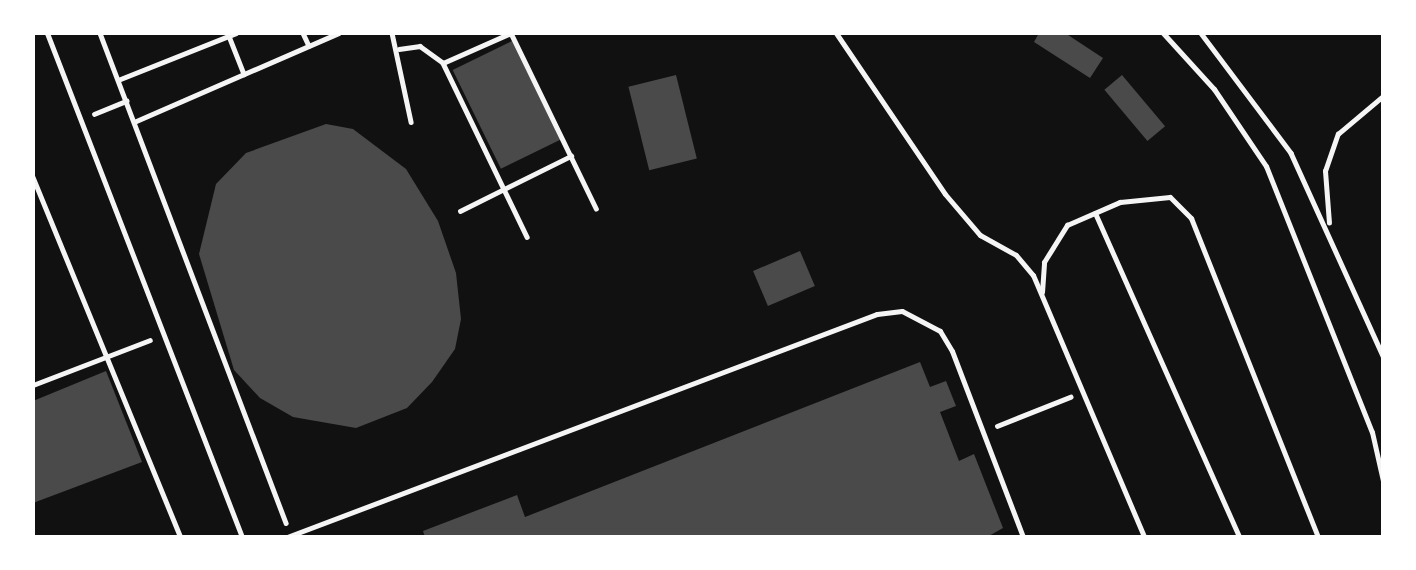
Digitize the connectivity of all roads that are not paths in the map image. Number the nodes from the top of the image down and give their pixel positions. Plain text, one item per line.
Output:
1 (47, 33) edge
2 (836, 33) edge
3 (1163, 33) edge
4 (1096, 213) junction
5 (1041, 295) junction
6 (1383, 481) edge
7 (288, 536) edge
8 (242, 537) edge
9 (1023, 537) edge
10 (1144, 537) edge
11 (1240, 537) edge
12 (1318, 537) edge

1 - 8 lane
2 - 5 lane
3 - 6 lane
4 - 5 lane
4 - 11 lane
4 - 12 lane
5 - 10 lane
7 - 9 lane

